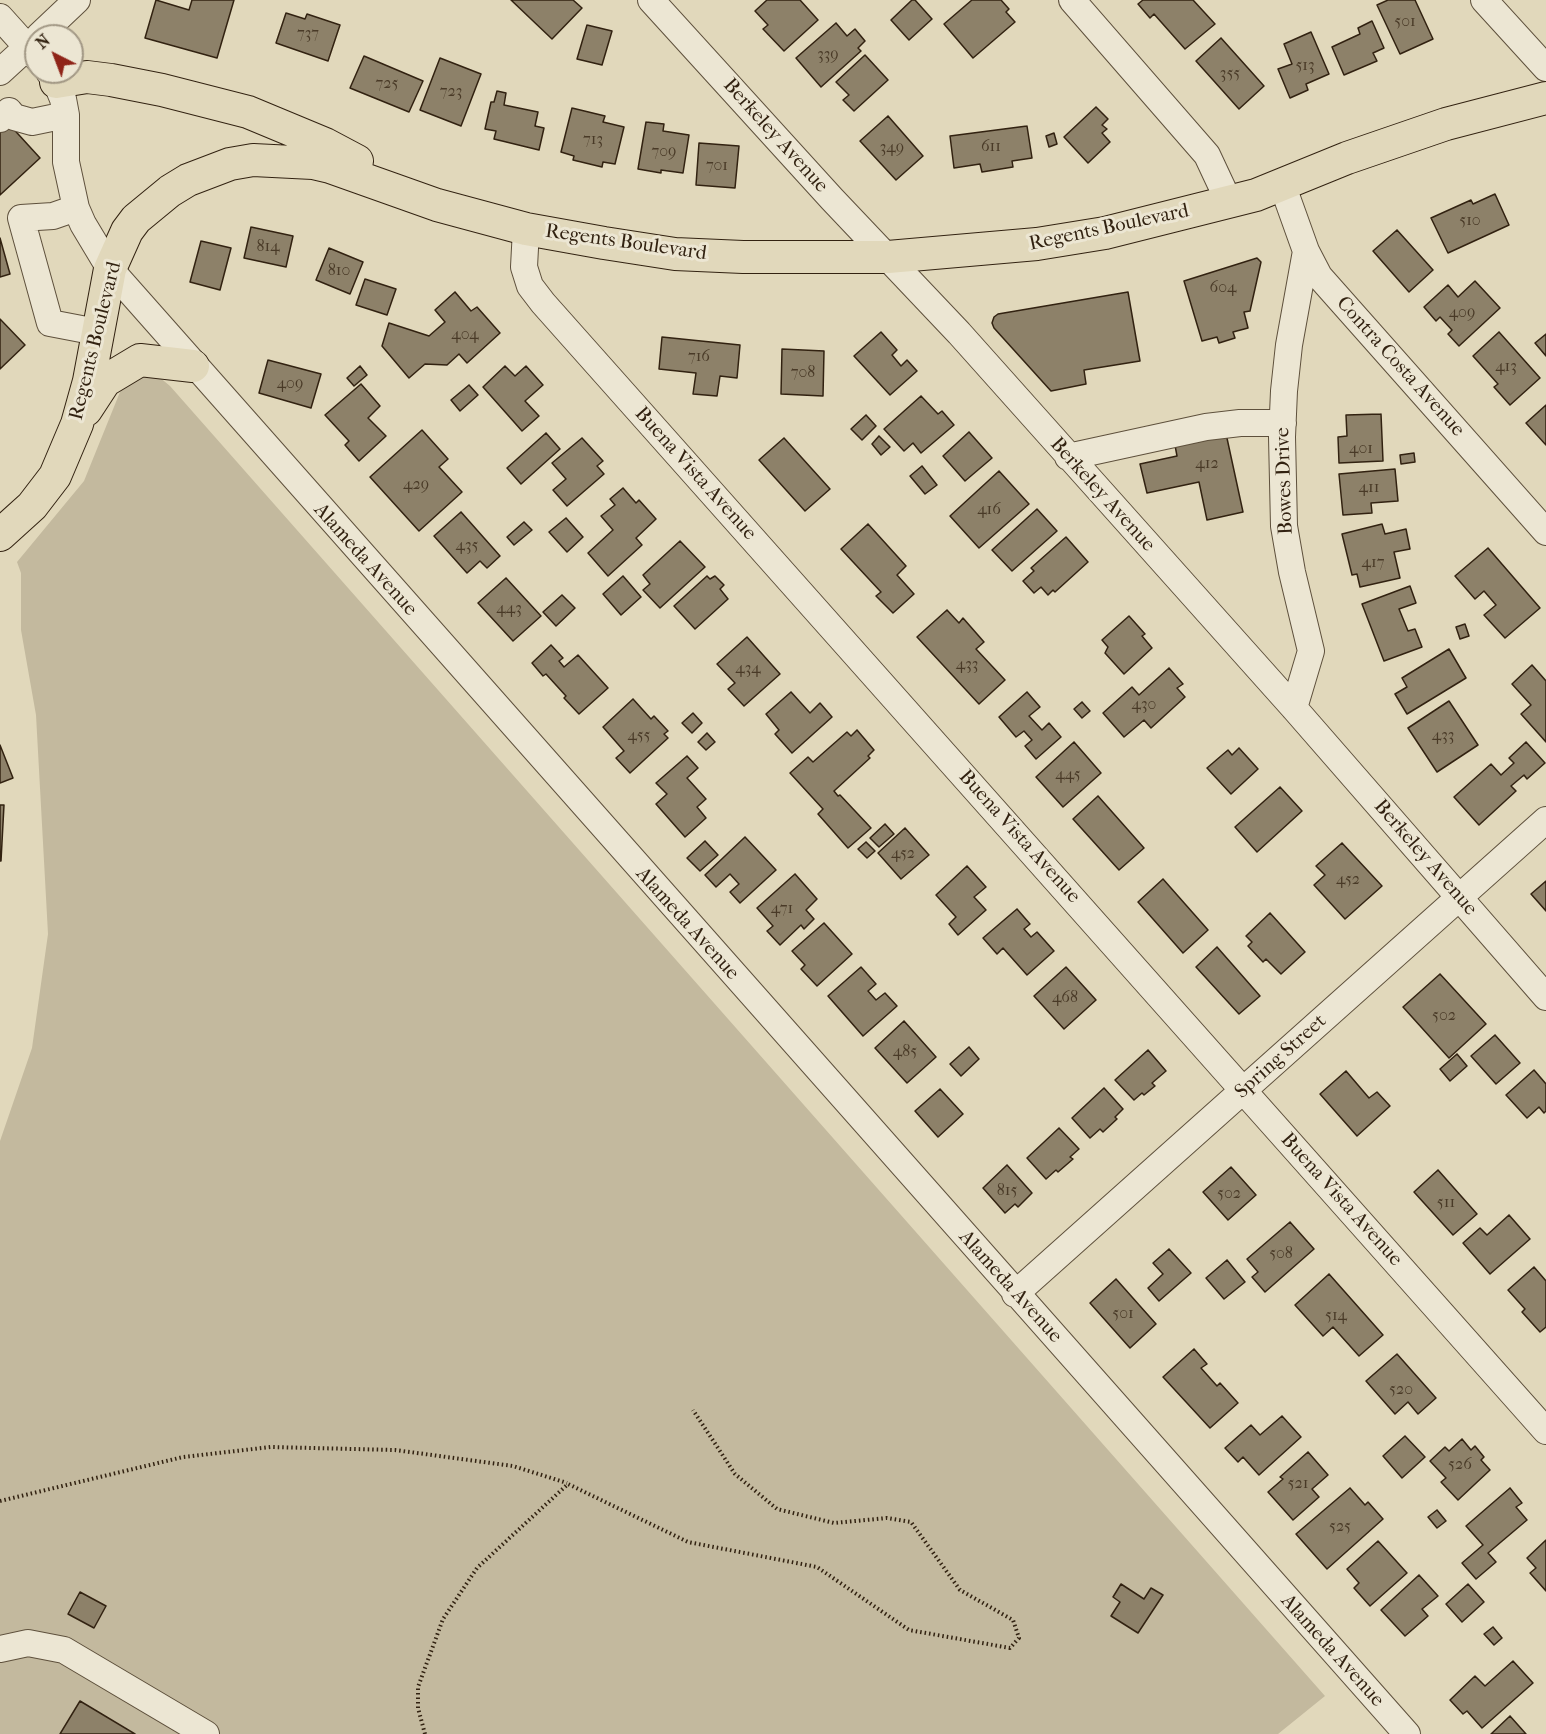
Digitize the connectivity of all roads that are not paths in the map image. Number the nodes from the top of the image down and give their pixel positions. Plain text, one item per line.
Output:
1 (77, 0) edge
2 (651, 0) edge
3 (1072, 0) edge
4 (1484, 0) edge
5 (0, 17) edge
6 (55, 24) edge
7 (24, 36) edge
8 (24, 53) edge
9 (1546, 68) edge
10 (0, 72) edge
11 (84, 77) edge
12 (56, 84) edge
13 (1546, 98) edge
14 (66, 115) junction
15 (0, 119) edge
16 (1281, 184) junction
17 (1229, 202) junction
18 (437, 205) junction
19 (76, 208) junction
20 (11, 221) edge
21 (526, 229) junction
22 (1306, 251) junction
23 (888, 257) junction
24 (110, 269) junction
25 (97, 332) junction
26 (193, 366) junction
27 (1283, 423) junction
28 (77, 424) junction
29 (1068, 457) junction
30 (1, 532) edge
31 (1546, 532) edge
32 (1294, 708) junction
33 (1546, 820) edge
34 (1460, 897) junction
35 (1546, 997) edge
36 (1244, 1090) junction
37 (1015, 1294) junction
38 (1546, 1431) edge
39 (0, 1649) edge
40 (206, 1734) edge
41 (1407, 1734) edge

1 - 6 street
2 - 23 street, Berkeley Avenue
3 - 17 street
4 - 9 street
5 - 7 street
8 - 10 street
11 - 18 main road
12 - 14 street, Alameda Avenue
13 - 16 main road, Regents Boulevard
14 - 15 street
14 - 19 street, Alameda Avenue
16 - 17 main road, Regents Boulevard
16 - 22 street, Contra Costa Avenue
17 - 23 main road, Regents Boulevard
18 - 21 main road, Regents Boulevard
18 - 24 main road, Regents Boulevard
19 - 20 street
19 - 24 street, Alameda Avenue
20 - 25 street
21 - 23 main road, Regents Boulevard
21 - 36 street, Buena Vista Avenue
22 - 27 street, Bowes Drive
22 - 31 street, Contra Costa Avenue
23 - 29 street, Berkeley Avenue
24 - 25 main road, Regents Boulevard
24 - 26 street, Alameda Avenue
25 - 28 main road, Regents Boulevard
26 - 28 main road
26 - 37 street, Alameda Avenue
27 - 29 street
27 - 32 street, Bowes Drive
28 - 30 main road, Regents Boulevard
29 - 32 street, Berkeley Avenue
32 - 34 street, Berkeley Avenue
33 - 34 street, Spring Street
34 - 35 street, Berkeley Avenue
34 - 36 street, Spring Street
36 - 37 street, Spring Street
36 - 38 street, Buena Vista Avenue
37 - 41 street, Alameda Avenue
39 - 40 street

